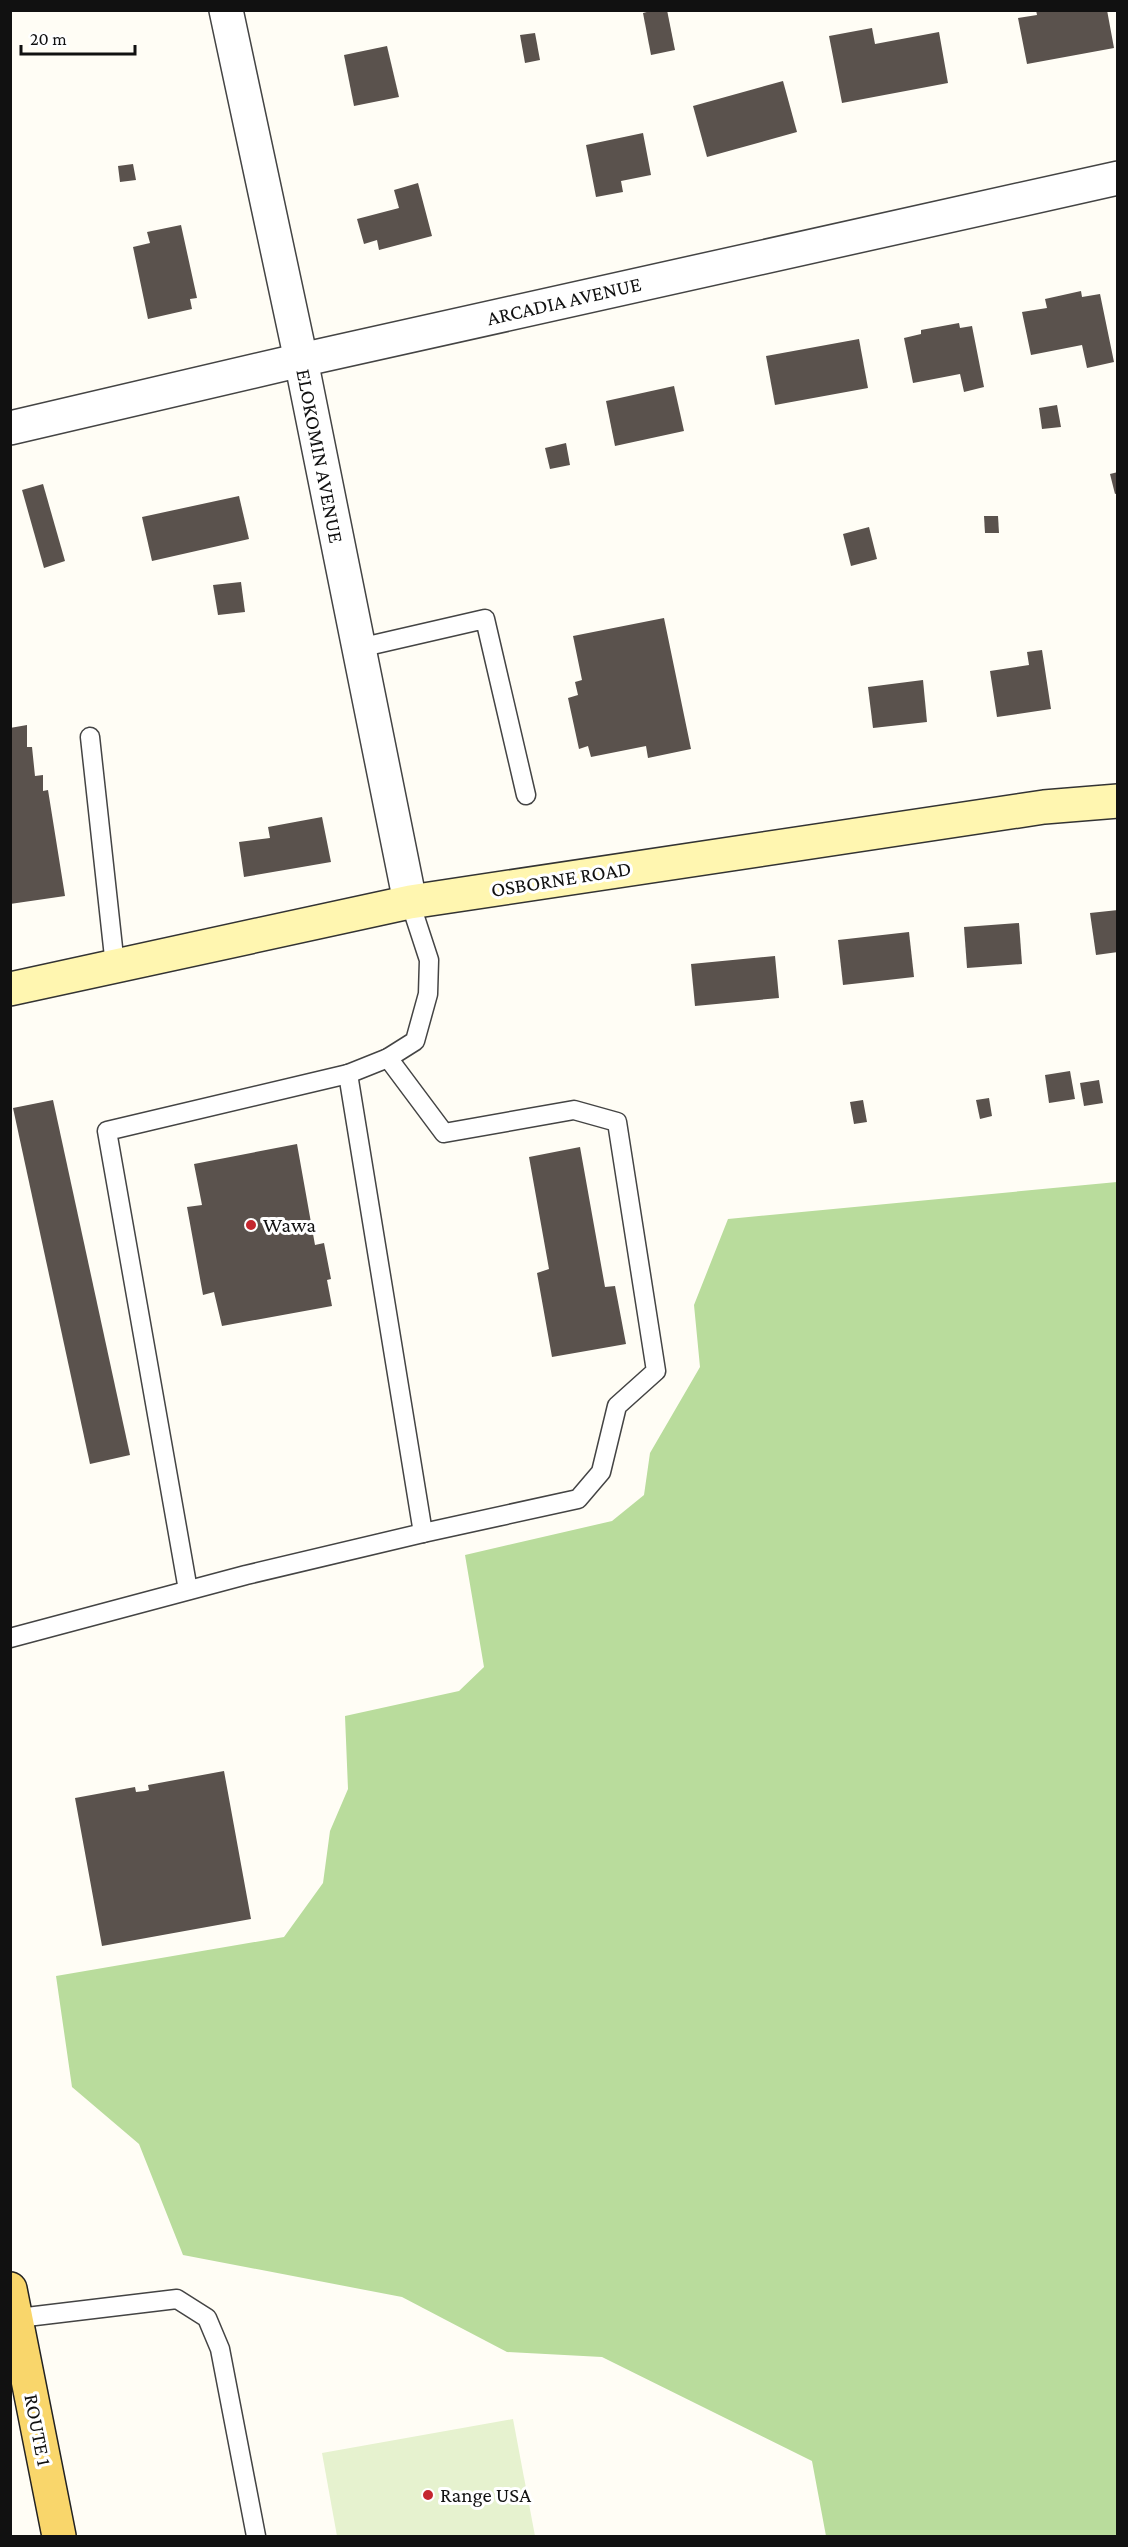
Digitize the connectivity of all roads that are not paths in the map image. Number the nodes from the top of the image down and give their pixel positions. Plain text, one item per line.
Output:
1 (226, 10) edge
2 (1118, 178) edge
3 (301, 360) junction
4 (10, 428) edge
5 (359, 648) junction
6 (90, 737) dead end
7 (526, 795) dead end
8 (1118, 801) edge
9 (410, 902) junction
10 (115, 966) junction
11 (10, 989) edge
12 (388, 1058) junction
13 (348, 1074) junction
14 (423, 1533) junction
15 (188, 1590) junction
16 (10, 1638) edge
17 (12, 2309) edge
18 (59, 2536) edge
19 (256, 2536) edge

1 - 3 street, ELOKOMIN AVENUE
2 - 3 street, ARCADIA AVENUE
3 - 4 street, ARCADIA AVENUE
3 - 5 street, ELOKOMIN AVENUE
5 - 7 lane
5 - 9 street, ELOKOMIN AVENUE
6 - 10 lane
8 - 9 street, OSBORNE ROAD
9 - 10 street, OSBORNE ROAD
9 - 12 lane
10 - 11 street, OSBORNE ROAD
12 - 13 lane
12 - 14 lane
13 - 14 lane
13 - 15 lane
14 - 15 lane
15 - 16 lane
17 - 18 main road, ROUTE 1
17 - 19 lane

